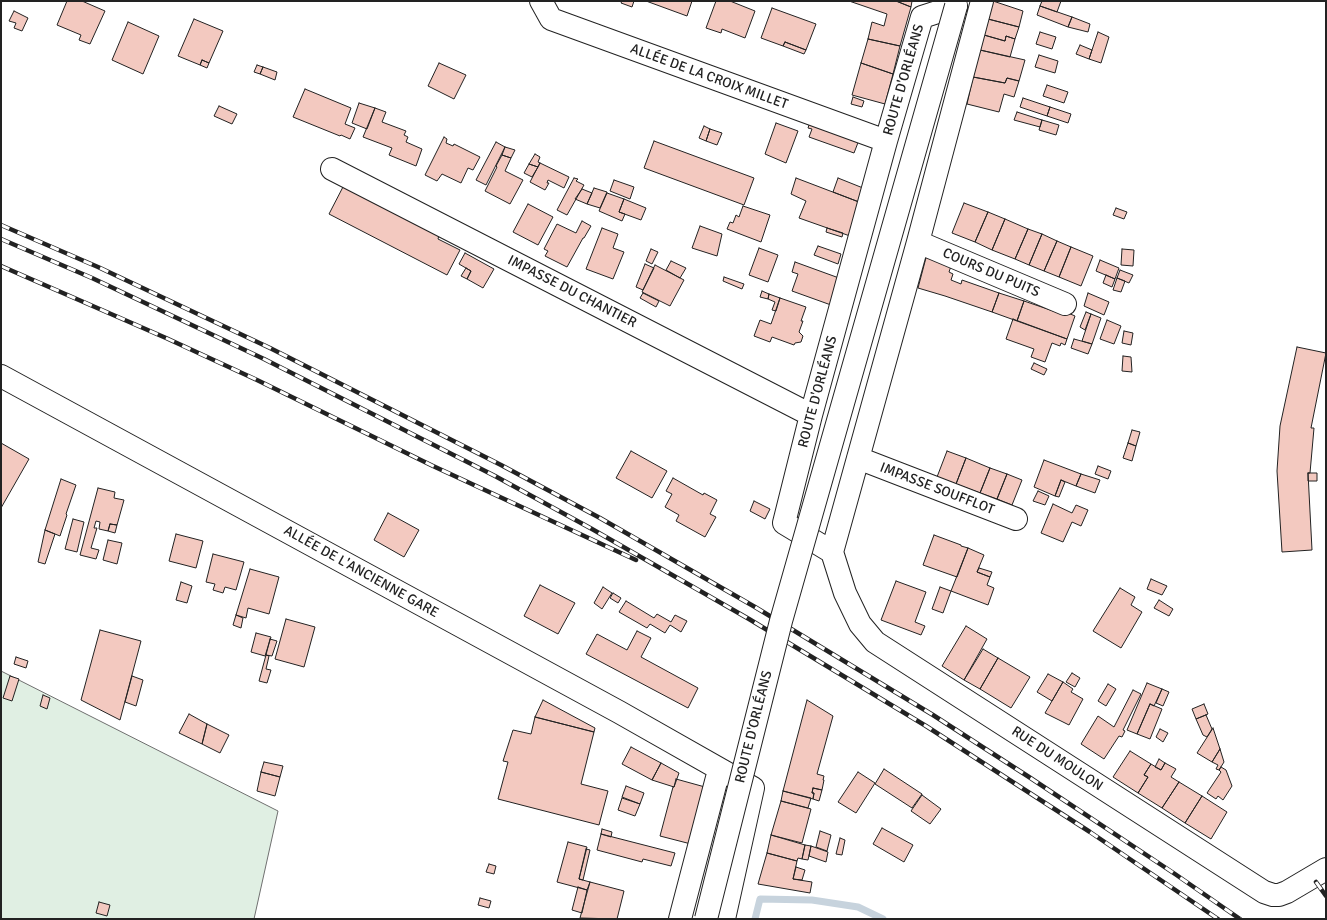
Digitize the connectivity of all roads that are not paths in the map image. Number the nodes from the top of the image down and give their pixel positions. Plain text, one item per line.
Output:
1 (541, 1) edge
2 (982, 1) edge
3 (886, 141) junction
4 (332, 169) dead end
5 (918, 242) junction
6 (1065, 304) dead end
7 (1, 376) edge
8 (811, 415) junction
9 (858, 458) junction
10 (1016, 519) dead end
11 (832, 552) junction
12 (719, 770) junction
13 (1326, 869) edge
14 (680, 919) edge
15 (706, 919) edge
16 (724, 919) edge

1 - 3 street, ALLÉE DE LA CROIX MILLET
2 - 5 street
3 - 8 street, ROUTE D'ORLÉANS
3 - 15 street, ROUTE D'ORLÉANS, bridge
4 - 8 street, IMPASSE DU CHANTIER
5 - 6 street, COURS DU PUITS
5 - 9 street
7 - 12 street, ALLÉE DE L'ANCIENNE GARE
8 - 11 street, ROUTE D'ORLÉANS
9 - 10 street, IMPASSE SOUFFLOT
9 - 11 street
11 - 13 street, RUE DU MOULON
12 - 14 street
12 - 16 street, ALLÉE DE L'ANCIENNE GARE

